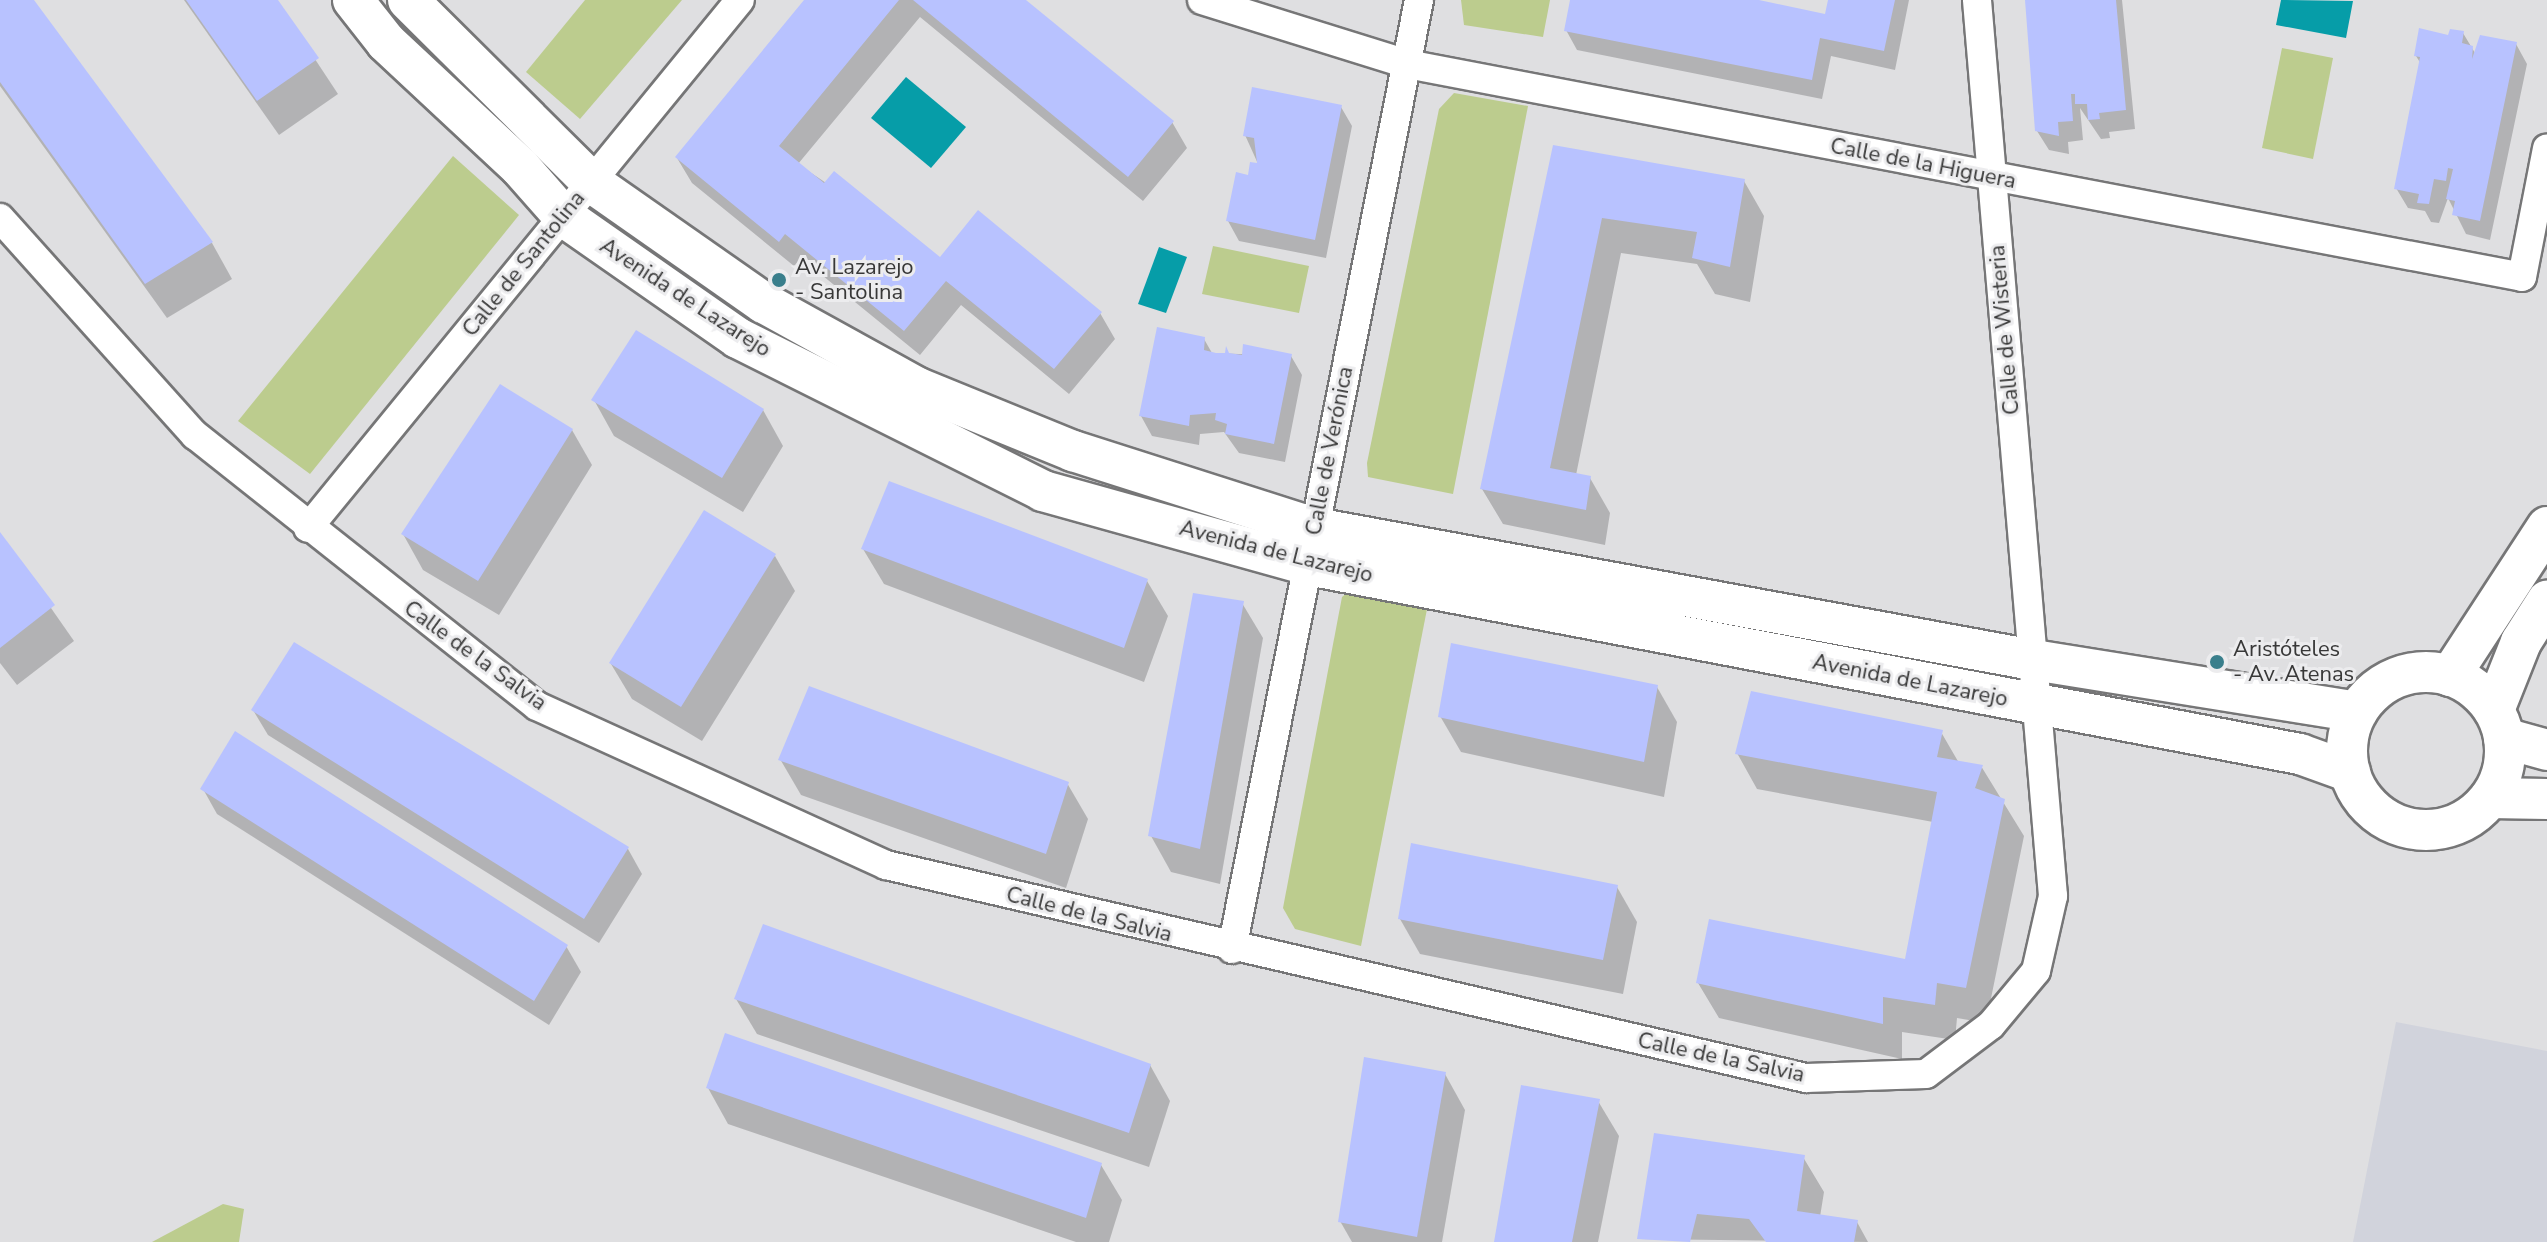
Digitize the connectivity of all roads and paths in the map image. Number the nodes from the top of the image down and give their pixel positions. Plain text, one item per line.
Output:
1 (353, 0) edge
2 (408, 0) edge
3 (740, 0) edge
4 (1202, 0) edge
5 (1419, 0) edge
6 (1977, 0) edge
7 (1407, 64) junction
8 (2547, 148) edge
9 (1992, 178) junction
10 (591, 182) junction
11 (563, 216) junction
12 (0, 218) edge
13 (2547, 527) edge
14 (308, 528) junction
15 (1311, 547) junction
16 (2547, 601) edge
17 (2033, 660) junction
18 (2450, 676) junction
19 (2038, 706) junction
20 (2357, 712) junction
21 (2499, 724) junction
22 (2547, 750) edge
23 (2350, 772) junction
24 (2490, 798) junction
25 (2547, 799) edge
26 (1232, 949) junction

1 - 11 street, Avenida de Lazarejo
2 - 10 street, Avenida de Lazarejo
3 - 10 street, Calle de Santolina
4 - 7 street, Calle de la Higuera
5 - 7 street, Calle de Verónica
6 - 9 street, Calle de Wisteria
7 - 9 street, Calle de la Higuera
7 - 15 street, Calle de Verónica
8 - 9 street, Calle de la Higuera
9 - 17 street, Calle de Wisteria
10 - 11 street, Calle de Santolina
10 - 15 street, Avenida de Lazarejo
11 - 14 street, Calle de Santolina
11 - 15 street, Avenida de Lazarejo
12 - 14 street, Calle de la Salvia
13 - 18 street
14 - 26 street, Calle de la Salvia
15 - 17 street, Avenida de Lazarejo
15 - 19 street, Avenida de Lazarejo
15 - 26 street, Calle de Verónica
16 - 21 street
17 - 19 street, Calle de la Salvia
17 - 20 street, Avenida de Lazarejo
18 - 20 street
18 - 21 street
19 - 23 street, Avenida de Lazarejo
19 - 26 street, Calle de la Salvia
20 - 23 street
21 - 22 street
21 - 24 street
23 - 24 street
24 - 25 street

